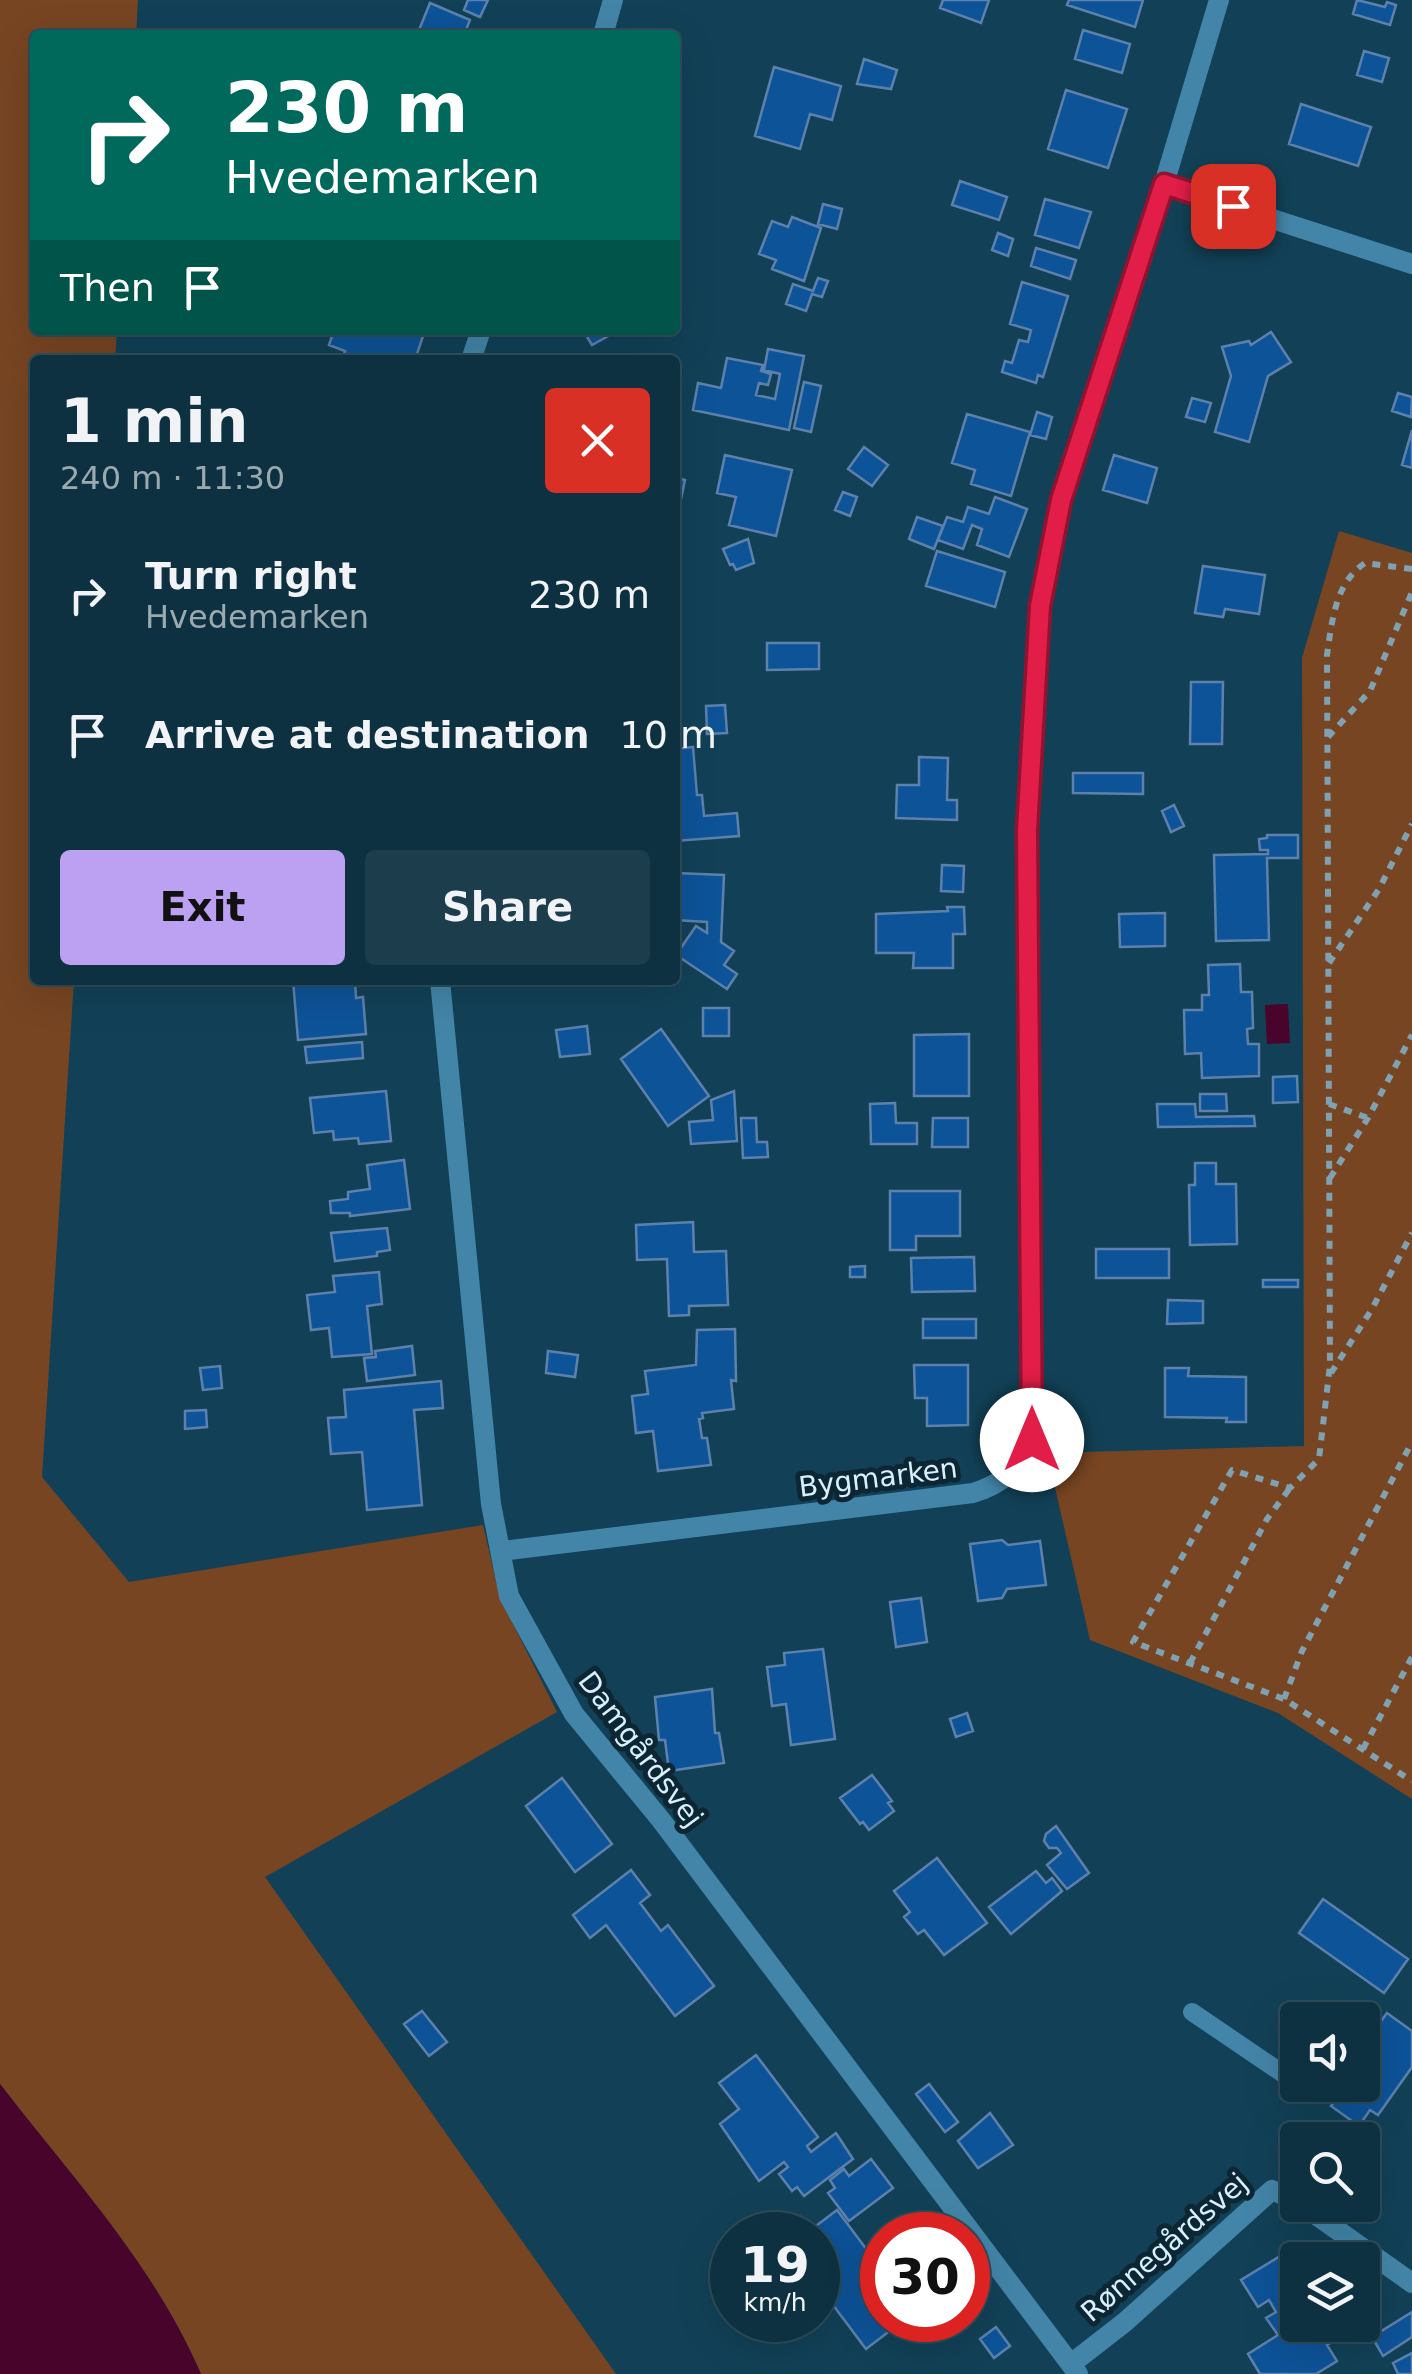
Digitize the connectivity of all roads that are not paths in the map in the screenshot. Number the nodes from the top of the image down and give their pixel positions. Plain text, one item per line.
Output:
1 (613, 0) edge
2 (1220, 0) edge
3 (604, 30) edge
4 (1164, 184) junction
5 (1412, 264) edge
6 (440, 985) edge
7 (502, 1550) junction
8 (1192, 2012) dead end
9 (1280, 2071) edge
10 (1280, 2194) edge
11 (1326, 2222) edge
12 (1412, 2283) edge
13 (1074, 2369) edge

1 - 3 street
2 - 4 street, Bygmarken
4 - 5 street
4 - 7 street, Bygmarken
6 - 7 street, Damgårdsvej
7 - 13 street, Damgårdsvej
8 - 9 lane
10 - 13 street, Rønnegårdsvej
11 - 12 street, Rønnegårdsvej

